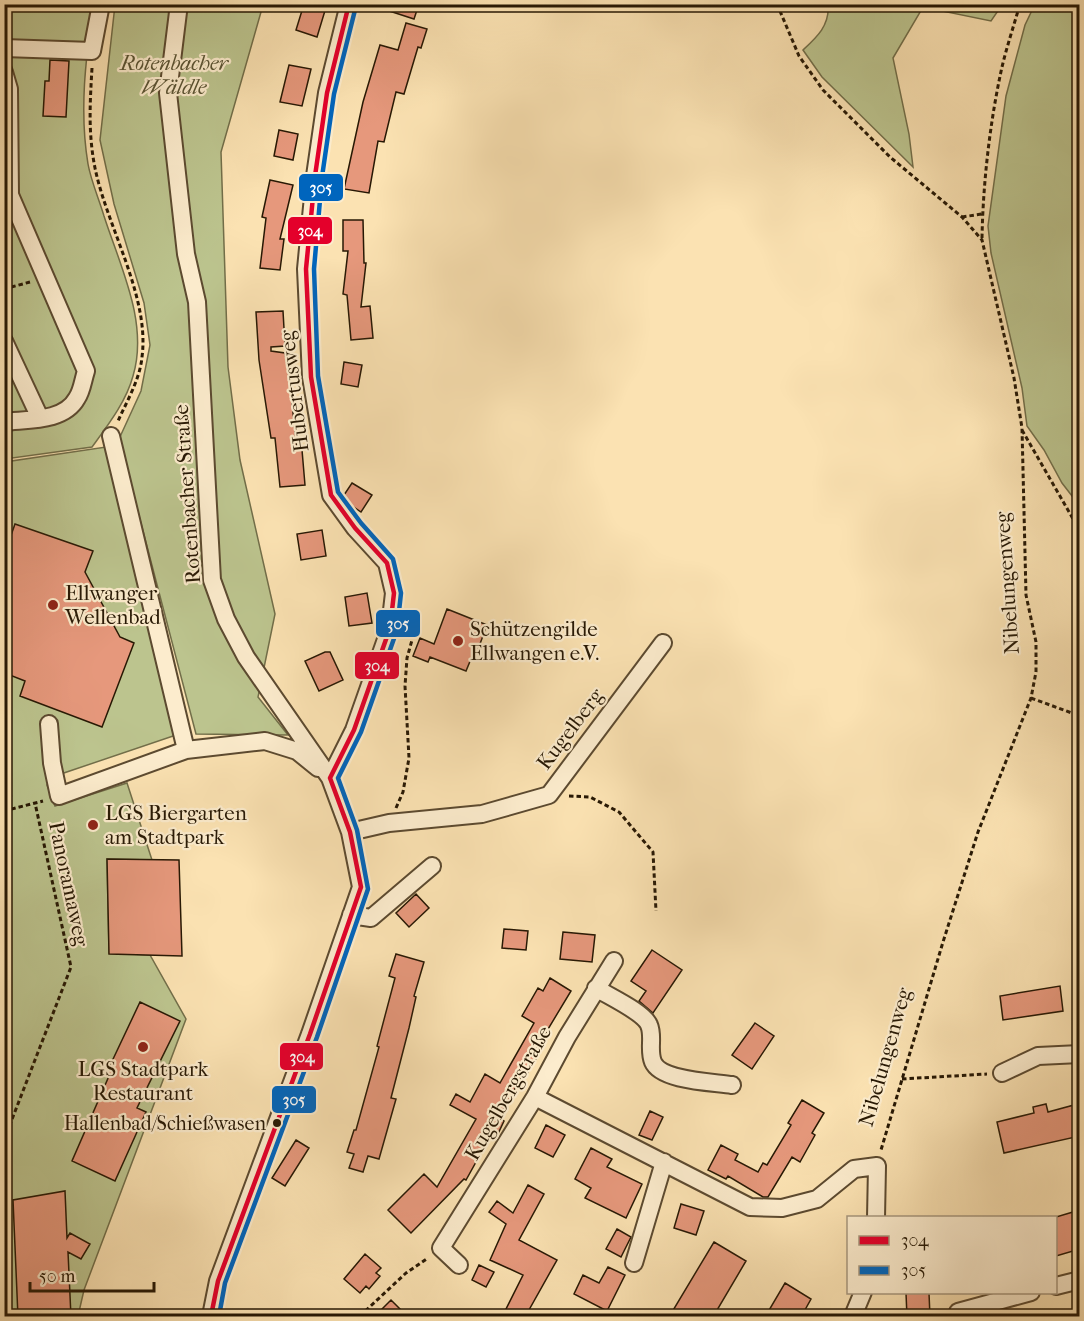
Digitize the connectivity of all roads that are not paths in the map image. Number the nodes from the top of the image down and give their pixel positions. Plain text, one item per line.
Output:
1 (101, 4) edge
2 (179, 4) edge
3 (349, 4) edge
4 (4, 48) edge
5 (4, 72) edge
6 (7, 123) edge
7 (4, 341) edge
8 (39, 418) junction
9 (4, 422) edge
10 (111, 436) road end
11 (663, 643) dead end
12 (49, 724) dead end
13 (186, 750) junction
14 (330, 778) junction
15 (350, 832) junction
16 (432, 866) dead end
17 (351, 915) junction
18 (614, 962) dead end
19 (596, 988) junction
20 (1080, 1054) edge
21 (1002, 1072) road end
22 (732, 1085) dead end
23 (535, 1097) junction
24 (664, 1162) junction
25 (876, 1216) edge
26 (634, 1263) dead end
27 (459, 1265) dead end
28 (1080, 1280) edge
29 (1057, 1286) edge
30 (863, 1294) edge
31 (1027, 1294) edge
32 (958, 1312) dead end
33 (212, 1317) edge
34 (853, 1317) edge

1 - 4 street
2 - 14 street, Rotenbacher Straße
3 - 14 street, Hubertusweg
5 - 6 street
6 - 8 street
7 - 8 street
8 - 9 street
10 - 13 street
11 - 15 street, Kugelberg
12 - 13 street
13 - 14 street
14 - 15 street, Rotenbacher Straße
15 - 17 street, Rotenbacher Straße
16 - 17 street
17 - 33 street, Rotenbacher Straße
18 - 19 street, Kugelbergstraße
19 - 22 street
19 - 23 street, Kugelbergstraße
20 - 21 street
23 - 24 street
23 - 27 street, Kugelbergstraße
24 - 25 street
24 - 26 street
28 - 29 street
30 - 34 street
31 - 32 street

